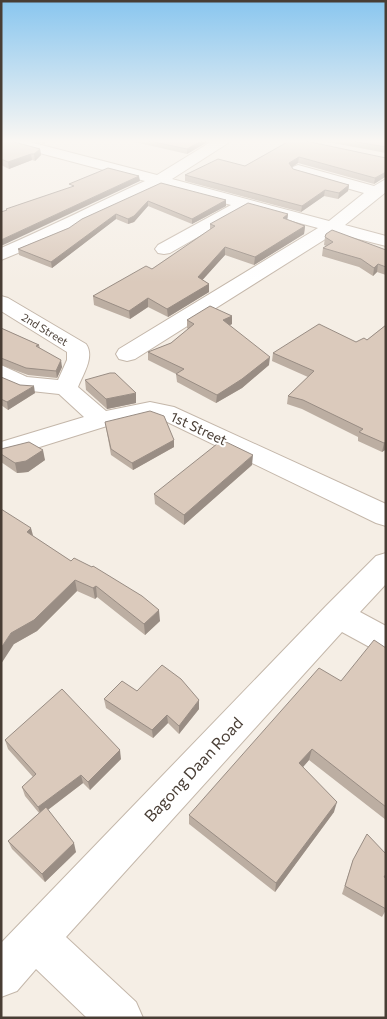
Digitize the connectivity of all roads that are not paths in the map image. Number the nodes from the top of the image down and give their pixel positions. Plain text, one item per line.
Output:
1 (145, 188) edge
2 (190, 188) edge
3 (381, 188) edge
4 (246, 203) junction
5 (332, 227) junction
6 (386, 241) edge
7 (164, 250) dead end
8 (1, 255) edge
9 (1, 302) edge
10 (127, 354) dead end
11 (1, 372) edge
12 (66, 388) junction
13 (101, 420) junction
14 (3, 448) edge
15 (386, 516) edge
16 (386, 564) edge
17 (337, 615) junction
18 (386, 641) edge
19 (36, 939) junction
20 (1, 975) edge
21 (120, 1018) edge

1 - 8 street
2 - 4 street
3 - 5 street
4 - 5 street
4 - 7 street
5 - 6 street
5 - 10 street
9 - 12 street, 2nd Street
11 - 12 street
12 - 13 street
13 - 14 street, 1st Street
13 - 15 street, 1st Street
16 - 17 street, Bagong Daan Road
17 - 18 street
17 - 19 street, Bagong Daan Road
19 - 20 street, Bagong Daan Road
19 - 21 street

